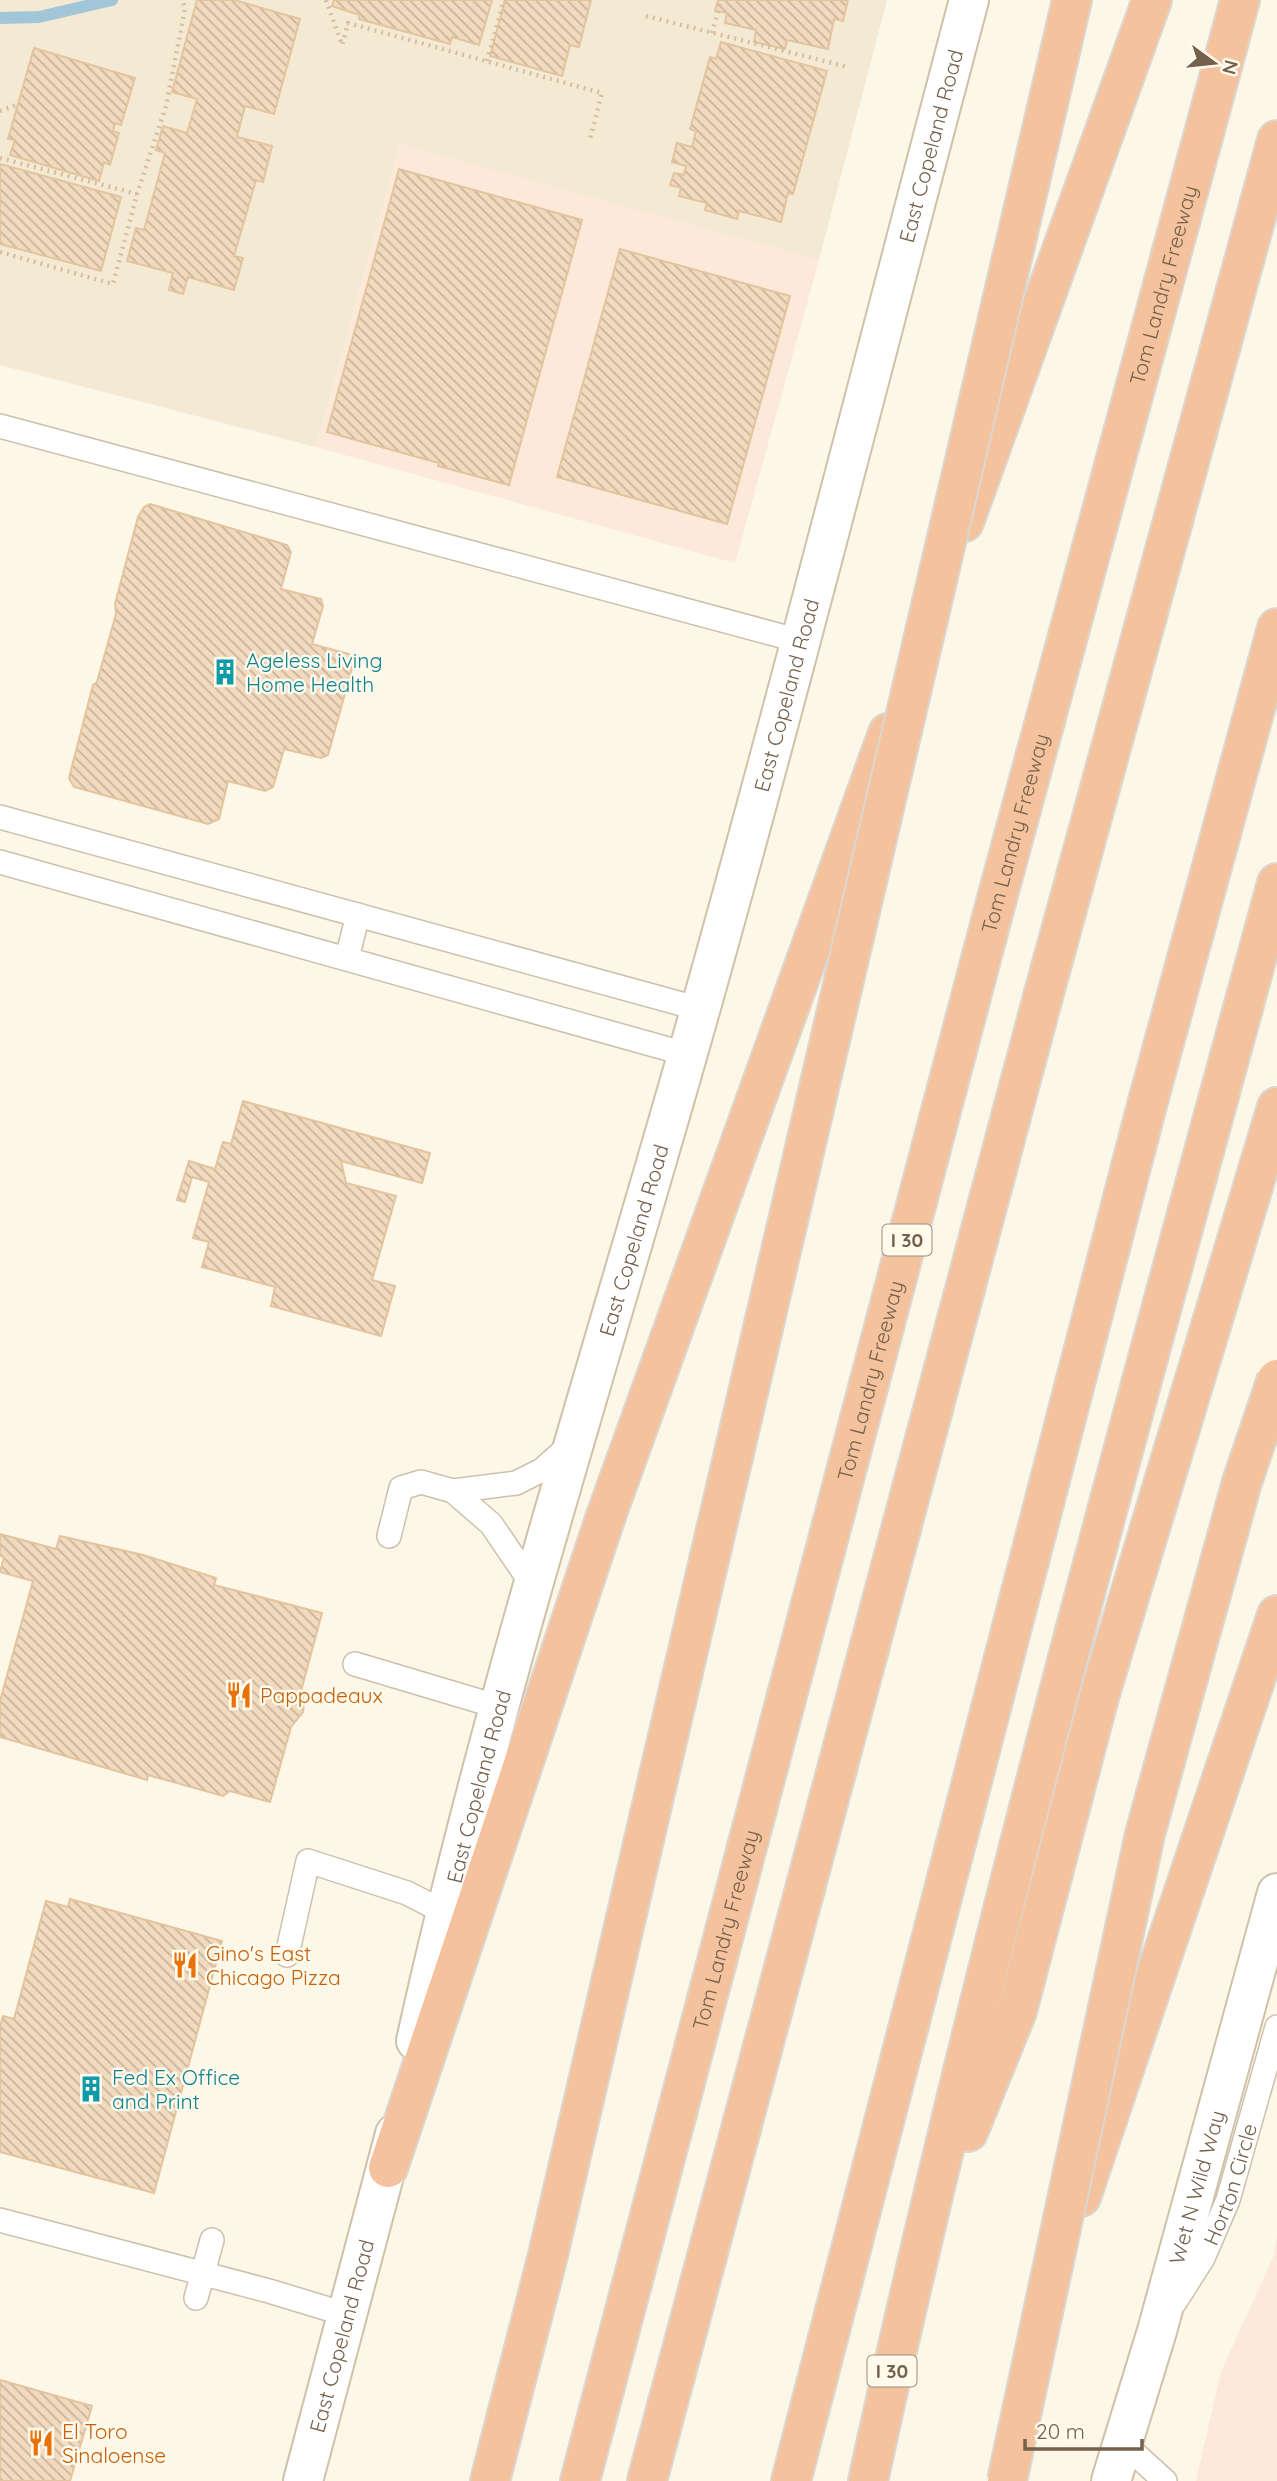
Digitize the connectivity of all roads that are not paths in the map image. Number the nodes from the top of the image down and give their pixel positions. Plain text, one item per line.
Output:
1 (969, 0) edge
2 (1072, 0) edge
3 (1152, 0) edge
4 (1240, 0) edge
5 (1277, 140) edge
6 (0, 426) edge
7 (1277, 628) edge
8 (800, 641) junction
9 (0, 817) edge
10 (0, 862) edge
11 (1277, 883) edge
12 (358, 915) junction
13 (347, 958) junction
14 (700, 1009) junction
15 (686, 1054) junction
16 (1277, 1107) edge
17 (1277, 1379) edge
18 (576, 1440) junction
19 (453, 1491) junction
20 (389, 1536) dead end
21 (534, 1587) junction
22 (1277, 1615) edge
23 (355, 1664) dead end
24 (499, 1707) junction
25 (1277, 1893) edge
26 (444, 1912) junction
27 (287, 1955) dead end
28 (1277, 2027) edge
29 (388, 2168) junction
30 (0, 2220) edge
31 (212, 2240) dead end
32 (916, 2260) junction
33 (202, 2274) junction
34 (196, 2298) dead end
35 (348, 2315) junction
36 (1157, 2331) junction
37 (1123, 2443) junction
38 (303, 2481) edge
39 (491, 2481) edge
40 (580, 2481) edge
41 (647, 2481) edge
42 (791, 2481) edge
43 (868, 2481) edge
44 (987, 2481) edge
45 (1007, 2481) edge
46 (1111, 2481) edge
47 (1165, 2481) edge

1 - 8 main road, East Copeland Road
2 - 39 highway, bridge
3 - 29 highway
4 - 40 highway, Tom Landry Freeway / I 30
5 - 41 highway
6 - 8 lane
7 - 42 highway
8 - 14 main road, East Copeland Road
9 - 12 lane
10 - 13 lane
11 - 32 highway, I 30
12 - 13 lane
12 - 14 lane
13 - 15 lane
14 - 15 main road, East Copeland Road
15 - 18 main road, East Copeland Road
16 - 32 highway
17 - 45 highway, bridge
18 - 19 lane
18 - 21 main road, East Copeland Road
19 - 20 lane
19 - 21 lane
21 - 24 main road, East Copeland Road
22 - 44 highway
23 - 24 lane
24 - 26 main road, East Copeland Road
25 - 36 main road, Wet N Wild Way
26 - 27 lane
26 - 29 main road, East Copeland Road
28 - 36 lane, Horton Circle
29 - 35 main road, East Copeland Road
30 - 33 lane
31 - 33 lane
32 - 43 highway, I 30
33 - 34 lane
33 - 35 lane
35 - 38 main road, East Copeland Road
36 - 37 main road, Wet N Wild Way
37 - 46 main road, Wet N Wild Way
37 - 47 lane

